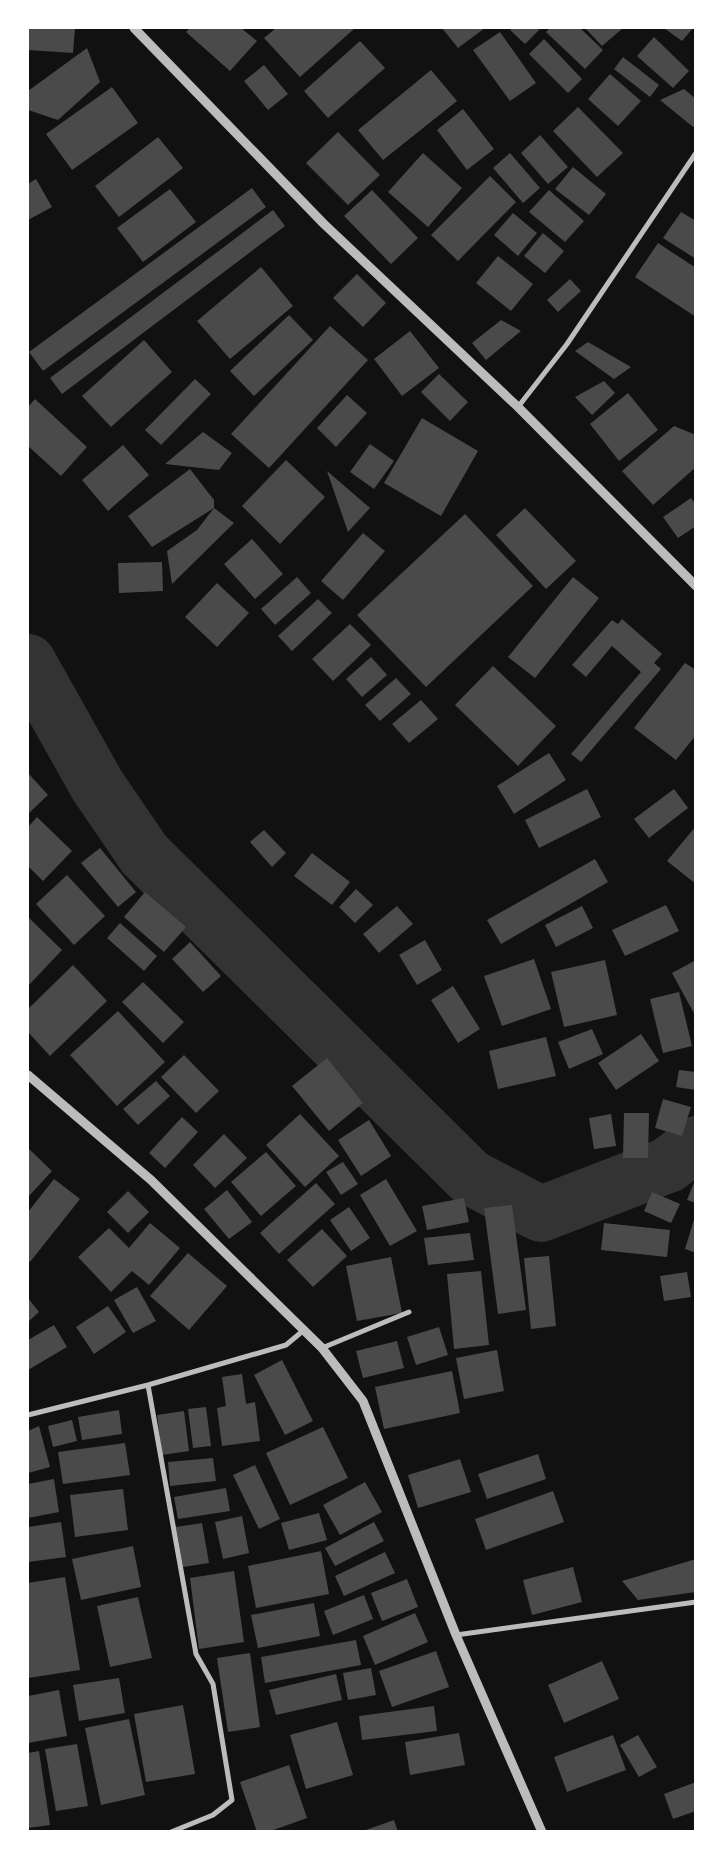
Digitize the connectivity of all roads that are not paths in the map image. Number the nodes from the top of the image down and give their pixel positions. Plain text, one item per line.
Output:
1 (134, 28) edge
2 (696, 153) edge
3 (518, 407) junction
4 (696, 586) edge
5 (28, 1075) edge
6 (409, 1312) dead end
7 (304, 1330) junction
8 (322, 1348) junction
9 (148, 1385) junction
10 (28, 1415) edge
11 (696, 1602) edge
12 (456, 1635) junction
13 (171, 1832) edge
14 (542, 1832) edge

1 - 3 street
2 - 3 street
3 - 4 street
5 - 7 street
6 - 8 street
7 - 8 street
7 - 9 street
8 - 12 street
9 - 10 street
9 - 13 street
11 - 12 street
12 - 14 street

